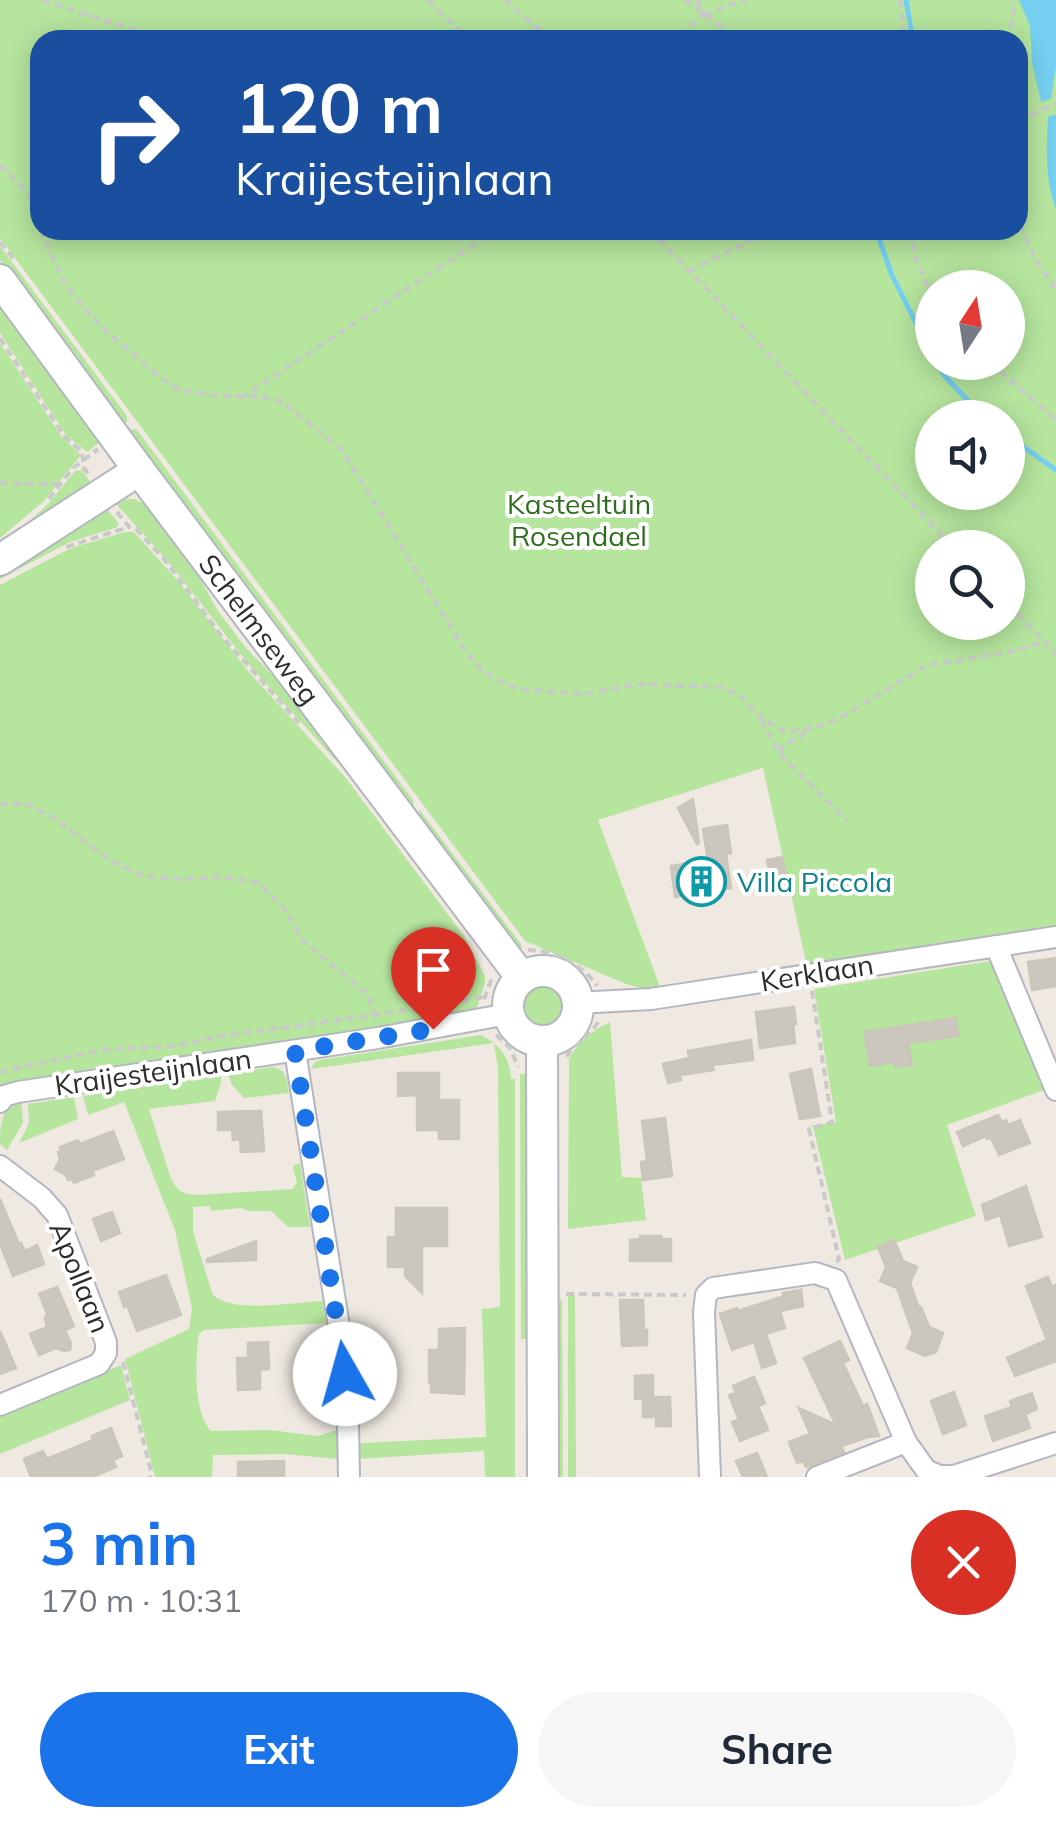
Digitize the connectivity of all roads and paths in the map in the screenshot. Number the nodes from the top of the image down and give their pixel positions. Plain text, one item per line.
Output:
1 (42, 0) edge
2 (428, 0) edge
3 (504, 0) edge
4 (684, 0) edge
5 (697, 0) edge
6 (748, 0) edge
7 (900, 0) edge
8 (1012, 0) edge
9 (704, 14) junction
10 (135, 30) edge
11 (458, 30) edge
12 (540, 30) edge
13 (685, 30) edge
14 (726, 30) edge
15 (904, 30) edge
16 (1010, 30) edge
17 (1056, 104) edge
18 (1028, 116) edge
19 (0, 164) edge
20 (30, 197) edge
21 (45, 240) edge
22 (481, 240) edge
23 (659, 240) edge
24 (752, 240) edge
25 (912, 240) edge
26 (1026, 240) edge
27 (921, 270) edge
28 (688, 271) junction
29 (0, 280) edge
30 (1056, 289) edge
31 (0, 338) edge
32 (1010, 380) edge
33 (241, 398) junction
34 (1056, 420) edge
35 (84, 460) dead end
36 (140, 470) junction
37 (0, 483) edge
38 (62, 484) dead end
39 (937, 530) edge
40 (60, 550) dead end
41 (0, 560) edge
42 (1025, 622) edge
43 (1044, 642) junction
44 (1056, 653) edge
45 (759, 716) junction
46 (816, 727) junction
47 (305, 730) dead end
48 (780, 754) junction
49 (0, 805) edge
50 (847, 821) dead end
51 (1056, 937) edge
52 (996, 946) junction
53 (526, 963) junction
54 (810, 974) junction
55 (588, 1001) junction
56 (493, 1010) junction
57 (374, 1016) junction
58 (378, 1038) junction
59 (542, 1042) junction
60 (295, 1051) junction
61 (518, 1065) dead end
62 (564, 1065) dead end
63 (0, 1072) edge
64 (1056, 1090) edge
65 (0, 1102) edge
66 (0, 1166) edge
67 (828, 1276) junction
68 (563, 1294) dead end
69 (706, 1295) junction
70 (124, 1367) dead end
71 (0, 1404) edge
72 (906, 1442) junction
73 (1056, 1443) edge
74 (954, 1476) edge
75 (150, 1477) edge
76 (348, 1477) edge
77 (542, 1477) edge
78 (710, 1477) edge
79 (817, 1477) edge

1 - 10 path
2 - 11 path
3 - 12 path
4 - 9 path
5 - 9 path
6 - 9 path
7 - 15 path
8 - 16 path
9 - 13 path
9 - 14 path
17 - 18 path
19 - 20 path
21 - 33 path
22 - 33 path
23 - 28 path
24 - 28 path
25 - 27 path
26 - 30 path
28 - 39 path
29 - 36 main road, Schelmseweg
31 - 35 path
32 - 34 path
33 - 45 path
36 - 41 main road
36 - 53 main road, Schelmseweg
37 - 38 path
40 - 47 path
42 - 43 path
43 - 44 path
43 - 46 path
45 - 46 path
45 - 48 path
46 - 48 path
48 - 50 path
49 - 57 path
51 - 52 street, Kerklaan
52 - 54 street, Kerklaan
52 - 64 street
53 - 55 main road
53 - 55 path
53 - 56 main road
54 - 55 street, Kerklaan
54 - 67 path
55 - 59 main road
55 - 62 path
56 - 57 path
56 - 58 street, Kraijesteijnlaan
56 - 59 main road
56 - 61 path
57 - 58 path
57 - 63 path
58 - 60 street, Kraijesteijnlaan
59 - 77 main road
60 - 65 street, Kraijesteijnlaan
60 - 76 street
66 - 71 street, Apollaan
67 - 69 street
67 - 72 street
68 - 69 path
69 - 78 street
70 - 75 path
72 - 74 street
72 - 79 street
73 - 74 street

